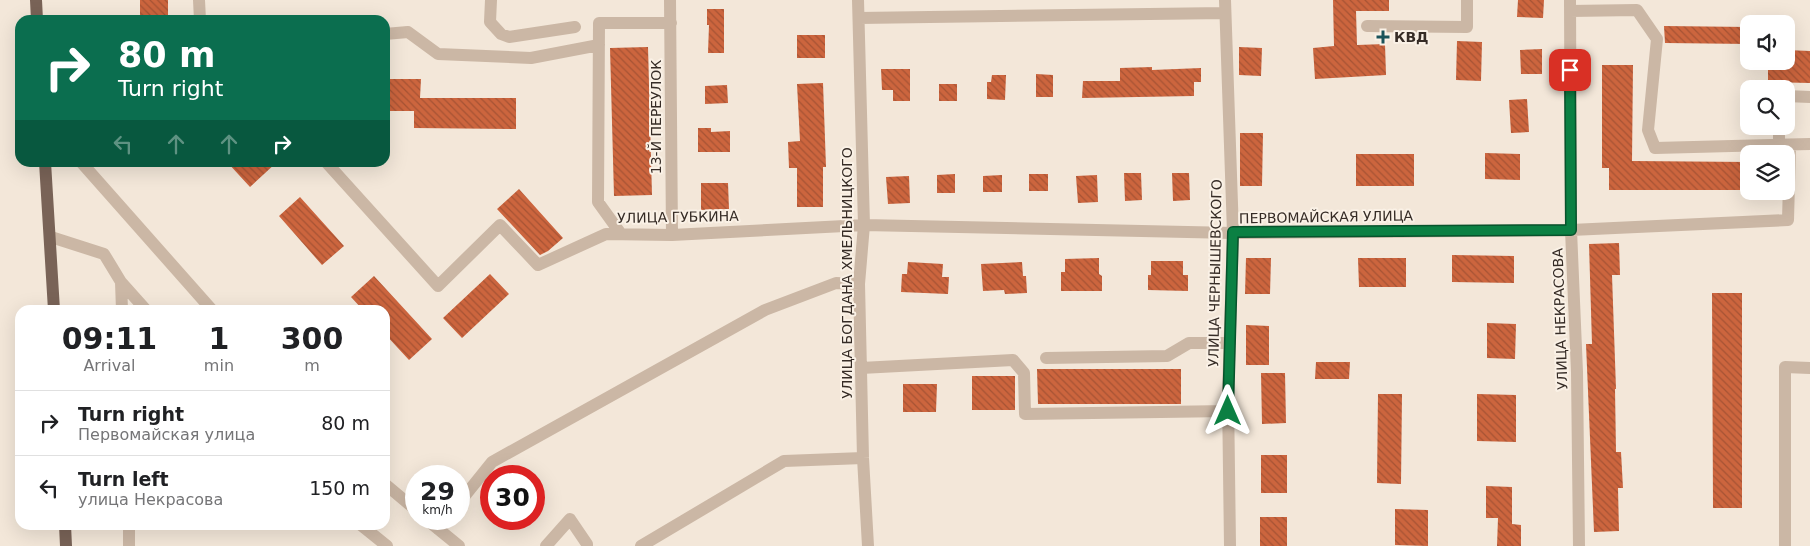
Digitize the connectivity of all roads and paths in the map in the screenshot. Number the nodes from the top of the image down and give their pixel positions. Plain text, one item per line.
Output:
1 (36, 0) edge
2 (199, 0) edge
3 (491, 0) edge
4 (670, 0) edge
5 (858, 0) edge
6 (1467, 0) edge
7 (1570, 5) edge
8 (1225, 6) edge
9 (37, 15) edge
10 (200, 15) edge
11 (859, 18) junction
12 (671, 23) junction
13 (1367, 26) dead end
14 (575, 27) dead end
15 (390, 34) edge
16 (599, 45) junction
17 (1795, 96) edge
18 (1810, 97) edge
19 (1781, 135) edge
20 (1810, 144) edge
21 (1784, 145) joint
22 (1740, 146) edge
23 (45, 167) edge
24 (85, 167) edge
25 (331, 167) edge
26 (1787, 200) edge
27 (864, 225) junction
28 (1571, 230) junction
29 (1233, 232) junction
30 (621, 234) junction
31 (672, 235) junction
32 (50, 237) junction
33 (121, 282) junction
34 (859, 284) junction
35 (54, 305) edge
36 (122, 305) edge
37 (142, 305) edge
38 (208, 305) edge
39 (1230, 343) junction
40 (1046, 358) dead end
41 (861, 368) junction
42 (1810, 368) edge
43 (1228, 411) junction
44 (862, 458) junction
45 (390, 488) edge
46 (470, 489) edge
47 (405, 501) edge
48 (65, 530) edge
49 (129, 530) edge
50 (367, 530) edge
51 (447, 530) edge
52 (66, 546) edge
53 (129, 546) edge
54 (387, 546) edge
55 (459, 546) edge
56 (546, 546) edge
57 (587, 546) edge
58 (641, 546) edge
59 (868, 546) edge
60 (1230, 546) edge
61 (1579, 546) edge
62 (1785, 546) edge

1 - 9 main road
2 - 10 street
3 - 14 street
4 - 12 street, 13-Й ПЕРЕУЛОК
5 - 11 street, УЛИЦА БОГДАНА ХМЕЛЬНИЦКОГО
6 - 13 street
7 - 22 street
7 - 28 street, УЛИЦА НЕКРАСОВА
8 - 11 street
8 - 29 street, УЛИЦА ЧЕРНЫШЕВСКОГО
11 - 27 street, УЛИЦА БОГДАНА ХМЕЛЬНИЦКОГО
12 - 16 street
12 - 31 street, 13-Й ПЕРЕУЛОК
15 - 16 street
16 - 30 street
17 - 18 street
19 - 21 street
20 - 21 street
23 - 32 main road
24 - 38 street
25 - 30 street, УЛИЦА ГУБКИНА
26 - 28 street, ПЕРВОМАЙСКАЯ УЛИЦА
27 - 29 street, ПЕРВОМАЙСКАЯ УЛИЦА
27 - 31 street, УЛИЦА ГУБКИНА
27 - 34 street, УЛИЦА БОГДАНА ХМЕЛЬНИЦКОГО
28 - 29 street, ПЕРВОМАЙСКАЯ УЛИЦА
28 - 61 street, УЛИЦА НЕКРАСОВА
29 - 39 street, УЛИЦА ЧЕРНЫШЕВСКОГО
30 - 31 street, УЛИЦА ГУБКИНА
32 - 33 street
32 - 35 main road
33 - 36 street
33 - 37 street
34 - 41 street, УЛИЦА БОГДАНА ХМЕЛЬНИЦКОГО
34 - 46 street
39 - 40 street
39 - 43 street, УЛИЦА ЧЕРНЫШЕВСКОГО
41 - 43 street
41 - 44 street, УЛИЦА БОГДАНА ХМЕЛЬНИЦКОГО
42 - 62 street
43 - 60 street, УЛИЦА ЧЕРНЫШЕВСКОГО
44 - 58 street
44 - 59 street, УЛИЦА БОГДАНА ХМЕЛЬНИЦКОГО
45 - 47 street
48 - 52 main road
49 - 53 street
50 - 54 street
51 - 55 street
56 - 57 street

